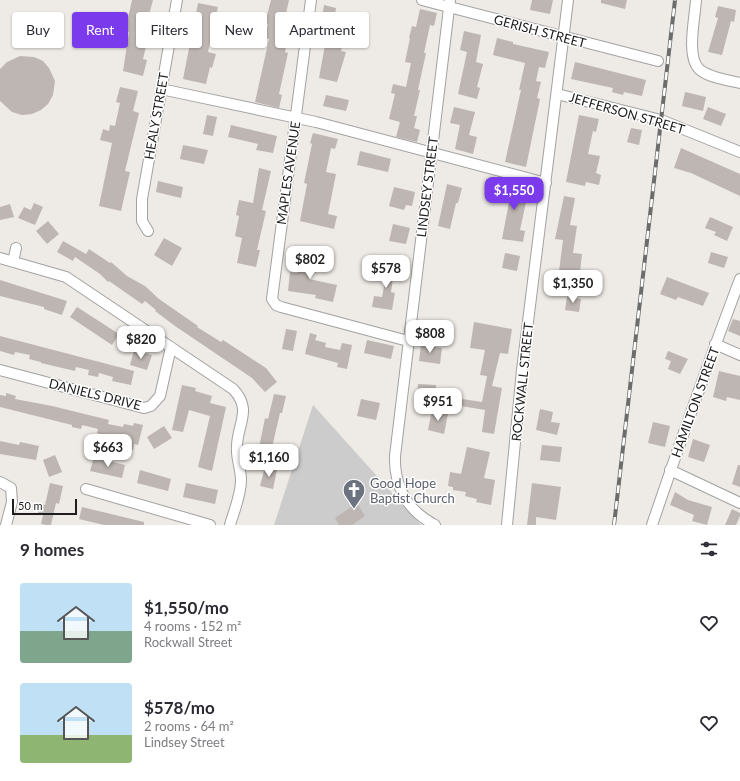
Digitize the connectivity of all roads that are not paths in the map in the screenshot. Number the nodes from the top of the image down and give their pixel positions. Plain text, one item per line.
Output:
1 (177, 0) edge
2 (311, 0) edge
3 (422, 0) edge
4 (568, 0) edge
5 (696, 0) edge
6 (450, 4) edge
7 (564, 37) junction
8 (658, 61) dead end
9 (740, 83) edge
10 (161, 89) junction
11 (557, 94) junction
12 (296, 119) junction
13 (740, 152) edge
14 (431, 154) junction
15 (546, 183) junction
16 (148, 231) dead end
17 (16, 248) dead end
18 (0, 258) edge
19 (13, 262) junction
20 (740, 279) edge
21 (408, 341) junction
22 (715, 344) junction
23 (171, 347) junction
24 (740, 355) edge
25 (0, 370) edge
26 (670, 470) junction
27 (0, 482) edge
28 (86, 490) dead end
29 (740, 503) edge
30 (6, 525) edge
31 (210, 525) edge
32 (230, 525) edge
33 (435, 525) edge
34 (507, 525) edge
35 (652, 525) edge

1 - 10 street, HEALY STREET
2 - 12 street, MAPLES AVENUE
3 - 6 street, GERISH STREET
4 - 7 street, ROCKWALL STREET
5 - 9 street
6 - 7 street, GERISH STREET
6 - 14 street, LINDSEY STREET
7 - 8 street, GERISH STREET
7 - 11 street, ROCKWALL STREET
10 - 12 street
10 - 16 street, HEALY STREET
11 - 13 street, JEFFERSON STREET
11 - 15 street, ROCKWALL STREET
12 - 14 street
12 - 21 street, MAPLES AVENUE
14 - 15 street
14 - 21 street, LINDSEY STREET
15 - 34 street, ROCKWALL STREET
17 - 19 street
18 - 19 street
19 - 23 street
20 - 22 street, HAMILTON STREET
21 - 33 street, LINDSEY STREET
22 - 24 street
22 - 26 street, HAMILTON STREET
23 - 25 street, DANIELS DRIVE
23 - 32 street
26 - 29 street
26 - 35 street, HAMILTON STREET
27 - 30 street
28 - 31 street

